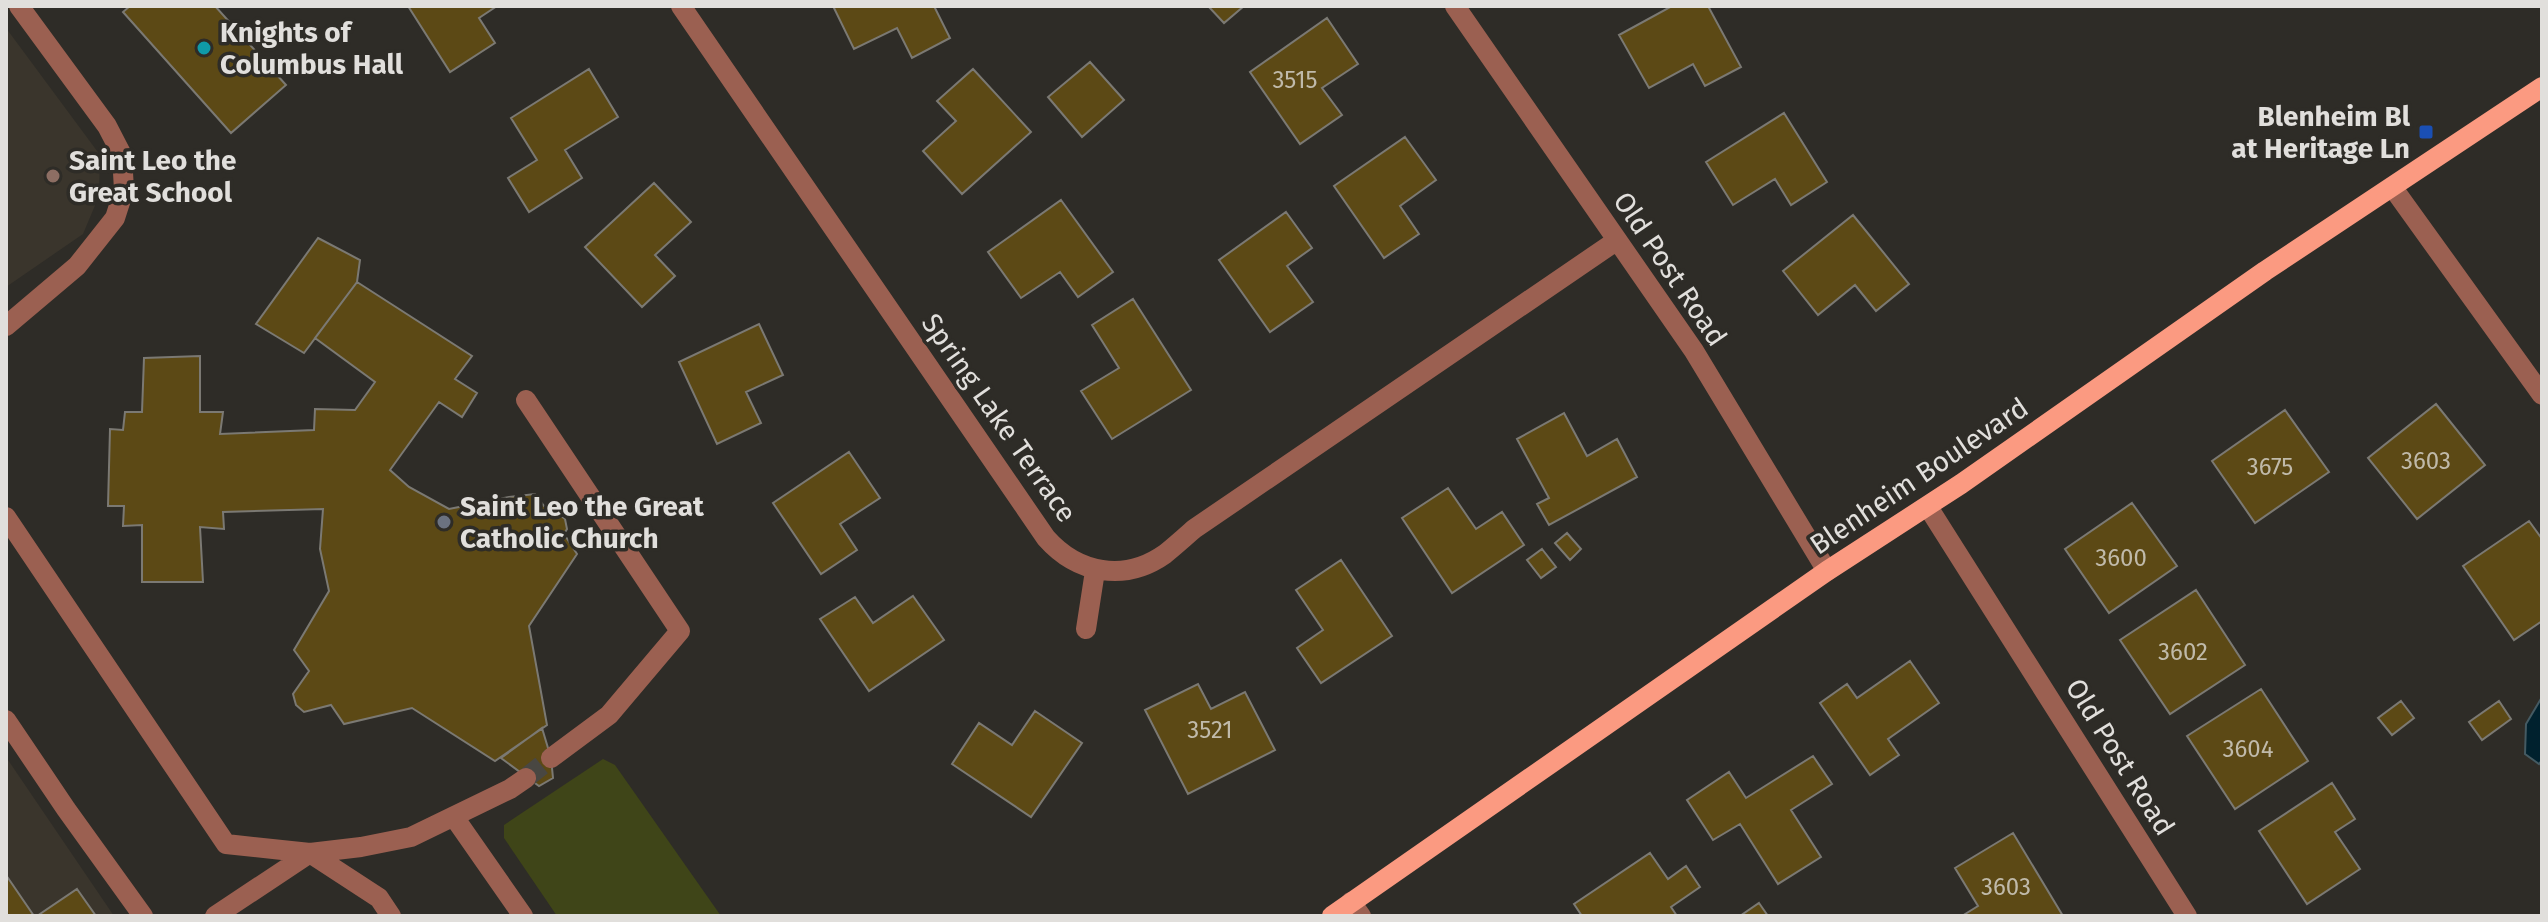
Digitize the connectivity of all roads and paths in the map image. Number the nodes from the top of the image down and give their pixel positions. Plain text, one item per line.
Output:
1 (19, 6) edge
2 (681, 6) edge
3 (1455, 6) edge
4 (2542, 87) edge
5 (2393, 188) junction
6 (1616, 241) junction
7 (6, 326) edge
8 (2542, 395) edge
9 (526, 400) dead end
10 (1928, 507) junction
11 (6, 517) edge
12 (1095, 571) junction
13 (1827, 571) junction
14 (1086, 629) dead end
15 (6, 720) edge
16 (551, 758) tunnel mouth
17 (526, 778) tunnel mouth
18 (454, 817) junction
19 (310, 853) junction
20 (1356, 909) edge
21 (143, 916) edge
22 (215, 916) edge
23 (391, 916) edge
24 (523, 916) edge
25 (1332, 916) edge
26 (2187, 916) edge

1 - 7 street
2 - 12 street, Spring Lake Terrace
3 - 6 street, Old Post Road
4 - 5 main road, Blenheim Boulevard
5 - 8 street
5 - 10 main road, Blenheim Boulevard
6 - 12 street
6 - 13 street, Old Post Road
9 - 16 street
10 - 13 main road, Blenheim Boulevard
10 - 26 street, Old Post Road
11 - 19 street
12 - 14 street
13 - 20 main road, Blenheim Boulevard
15 - 21 street
17 - 18 street
18 - 19 street
18 - 24 street
19 - 22 street
19 - 23 street
20 - 25 main road, Blenheim Boulevard

